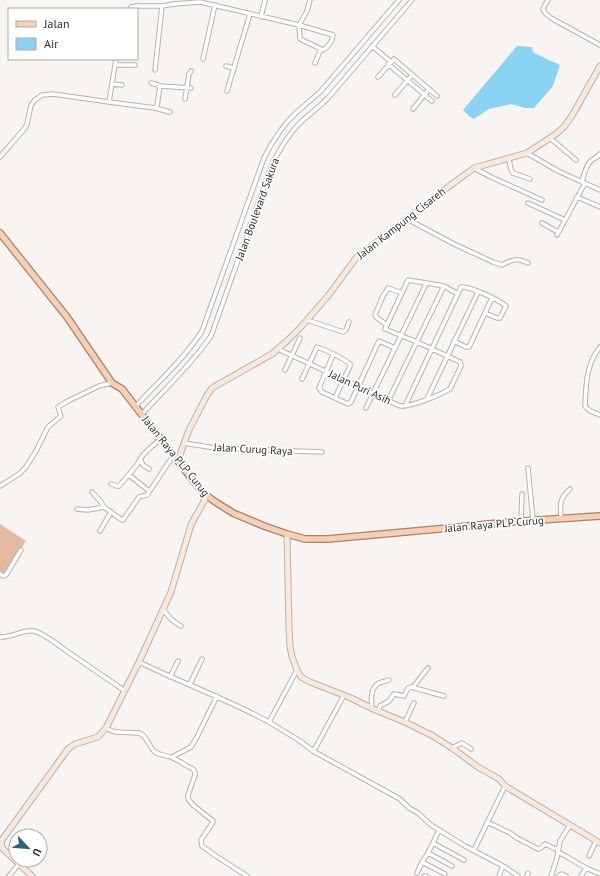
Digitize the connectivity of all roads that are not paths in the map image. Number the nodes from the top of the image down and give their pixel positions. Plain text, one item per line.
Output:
1 (138, 0) edge
2 (265, 0) edge
3 (310, 0) edge
4 (399, 0) edge
5 (412, 0) edge
6 (548, 0) edge
7 (215, 5) junction
8 (137, 6) junction
9 (162, 6) junction
10 (130, 8) edge
11 (250, 14) junction
12 (261, 17) junction
13 (300, 25) junction
14 (600, 45) edge
15 (372, 46) junction
16 (321, 49) junction
17 (203, 59) dead end
18 (116, 60) edge
19 (315, 63) dead end
20 (390, 63) junction
21 (115, 65) junction
22 (135, 65) dead end
23 (226, 66) dead end
24 (600, 66) edge
25 (234, 68) junction
26 (155, 70) dead end
27 (191, 71) dead end
28 (412, 75) junction
29 (378, 77) dead end
30 (407, 80) junction
31 (330, 81) junction
32 (151, 83) dead end
33 (112, 84) junction
34 (122, 85) dead end
35 (160, 86) junction
36 (338, 87) junction
37 (187, 88) junction
38 (192, 88) dead end
39 (429, 89) junction
40 (227, 91) dead end
41 (395, 94) dead end
42 (424, 95) junction
43 (437, 96) dead end
44 (185, 99) dead end
45 (432, 101) dead end
46 (109, 102) junction
47 (155, 108) junction
48 (412, 109) dead end
49 (170, 112) dead end
50 (550, 138) junction
51 (527, 153) junction
52 (600, 154) edge
53 (0, 157) edge
54 (509, 159) junction
55 (576, 160) dead end
56 (474, 168) junction
57 (530, 179) dead end
58 (583, 182) junction
59 (600, 190) edge
60 (577, 197) junction
61 (542, 200) dead end
62 (528, 203) dead end
63 (600, 207) edge
64 (407, 219) junction
65 (565, 220) junction
66 (542, 223) dead end
67 (0, 233) edge
68 (528, 263) dead end
69 (227, 264) junction
70 (236, 267) junction
71 (426, 284) junction
72 (444, 286) junction
73 (478, 292) junction
74 (402, 293) junction
75 (458, 294) junction
76 (492, 298) junction
77 (485, 313) junction
78 (307, 320) junction
79 (349, 322) dead end
80 (386, 327) junction
81 (401, 335) junction
82 (300, 338) dead end
83 (454, 341) junction
84 (417, 342) junction
85 (600, 347) edge
86 (395, 348) junction
87 (278, 349) junction
88 (432, 349) junction
89 (333, 355) junction
90 (292, 356) junction
91 (447, 356) junction
92 (309, 363) junction
93 (285, 370) dead end
94 (326, 372) junction
95 (302, 379) dead end
96 (343, 380) junction
97 (112, 383) junction
98 (358, 387) junction
99 (373, 394) junction
100 (335, 398) junction
101 (427, 399) junction
102 (388, 401) junction
103 (136, 406) junction
104 (405, 406) junction
105 (366, 408) dead end
106 (142, 414) junction
107 (600, 415) edge
108 (161, 439) junction
109 (184, 443) junction
110 (322, 452) dead end
111 (176, 458) junction
112 (140, 460) junction
113 (528, 468) dead end
114 (149, 469) dead end
115 (129, 475) junction
116 (112, 484) dead end
117 (0, 486) edge
118 (570, 489) dead end
119 (149, 491) junction
120 (92, 492) dead end
121 (522, 494) dead end
122 (207, 496) junction
123 (104, 507) junction
124 (77, 509) dead end
125 (111, 512) junction
126 (600, 516) edge
127 (561, 518) junction
128 (533, 520) junction
129 (521, 521) junction
130 (100, 531) dead end
131 (287, 534) junction
132 (21, 550) dead end
133 (0, 574) edge
134 (164, 609) junction
135 (181, 626) dead end
136 (0, 637) edge
137 (202, 659) dead end
138 (178, 661) dead end
139 (139, 662) junction
140 (428, 668) dead end
141 (297, 670) junction
142 (170, 677) junction
143 (389, 680) dead end
144 (190, 684) junction
145 (413, 687) junction
146 (125, 691) junction
147 (344, 695) junction
148 (217, 696) junction
149 (444, 696) dead end
150 (414, 703) dead end
151 (372, 709) junction
152 (378, 711) junction
153 (269, 722) junction
154 (405, 722) junction
155 (106, 728) junction
156 (452, 748) junction
157 (471, 749) dead end
158 (313, 751) junction
159 (172, 757) junction
160 (505, 786) junction
161 (487, 822) junction
162 (570, 825) junction
163 (10, 828) edge
164 (439, 830) junction
165 (8, 831) edge
166 (598, 842) edge
167 (433, 843) junction
168 (474, 850) junction
169 (558, 851) junction
170 (428, 853) junction
171 (8, 854) edge
172 (589, 856) dead end
173 (464, 860) dead end
174 (422, 862) junction
175 (452, 866) dead end
176 (503, 866) junction
177 (16, 868) edge
178 (23, 868) edge
179 (586, 868) junction
180 (441, 871) junction
181 (417, 873) dead end
182 (446, 874) dead end
183 (600, 874) edge
184 (551, 875) edge
185 (9, 876) edge
186 (32, 876) edge
187 (247, 876) edge
188 (438, 876) edge
189 (499, 876) edge
190 (518, 876) edge
191 (557, 876) edge
192 (566, 876) edge
193 (581, 876) edge

1 - 8 street
2 - 12 street
3 - 13 street
4 - 31 street, Jalan Boulevard Sakura
5 - 15 street, Jalan Boulevard Sakura
6 - 14 street
7 - 9 street
7 - 11 street
7 - 17 street
8 - 9 street
8 - 10 street
9 - 26 street
11 - 12 street
11 - 25 street
12 - 13 street
13 - 16 street
13 - 16 street
15 - 20 street
15 - 36 street, Jalan Boulevard Sakura
16 - 19 street
18 - 21 street
20 - 28 street
20 - 29 street
20 - 30 street
21 - 22 street
21 - 33 street
23 - 25 street
24 - 50 street, Jalan Kampung Cisareh
25 - 40 street
27 - 37 street
28 - 30 street
28 - 39 street
30 - 41 street
30 - 42 street
31 - 36 street
31 - 69 street, Jalan Boulevard Sakura
32 - 35 street
33 - 34 street
33 - 46 street
35 - 37 street
35 - 47 street
36 - 70 street, Jalan Boulevard Sakura
37 - 38 street
37 - 44 street
39 - 42 street
39 - 43 street
42 - 45 street
42 - 48 street
46 - 47 street
46 - 53 street
47 - 49 street
50 - 51 street, Jalan Kampung Cisareh
50 - 55 street
51 - 54 street, Jalan Kampung Cisareh
51 - 58 street
52 - 58 street
54 - 56 street, Jalan Kampung Cisareh
54 - 57 street
56 - 61 street
56 - 64 street, Jalan Kampung Cisareh
58 - 59 street
58 - 60 street
60 - 63 street
60 - 65 street
62 - 65 street
64 - 68 street
64 - 78 street, Jalan Kampung Cisareh
65 - 66 street
67 - 97 main road, Jalan Raya PLP Curug
69 - 70 street
69 - 103 street, Jalan Boulevard Sakura
70 - 106 street, Jalan Boulevard Sakura
71 - 72 street
71 - 74 street
71 - 81 street
72 - 75 street
72 - 84 street
73 - 75 street
73 - 76 street
73 - 83 street
74 - 80 street
74 - 80 street
75 - 88 street
76 - 77 street
76 - 77 street
77 - 83 street
78 - 79 street
78 - 87 street, Jalan Kampung Cisareh
80 - 81 street, Jalan Puri Asih
81 - 84 street, Jalan Puri Asih
81 - 86 street
82 - 90 street
83 - 91 street
84 - 88 street, Jalan Puri Asih
84 - 102 street
85 - 107 street
86 - 98 street
86 - 99 street
87 - 90 street, Jalan Puri Asih
87 - 109 street, Jalan Kampung Cisareh
88 - 91 street, Jalan Puri Asih
88 - 104 street
89 - 92 street
89 - 94 street
89 - 96 street
90 - 92 street, Jalan Puri Asih
90 - 93 street
91 - 101 street
91 - 101 street, Jalan Puri Asih
92 - 94 street, Jalan Puri Asih
92 - 95 street
94 - 96 street, Jalan Puri Asih
94 - 100 street
96 - 98 street, Jalan Puri Asih
96 - 100 street
97 - 103 main road, Jalan Raya PLP Curug
97 - 117 street
98 - 99 street, Jalan Puri Asih
98 - 100 street
99 - 102 street, Jalan Puri Asih
99 - 105 street
101 - 104 street, Jalan Puri Asih
102 - 104 street, Jalan Puri Asih
103 - 106 main road, Jalan Raya PLP Curug
106 - 108 main road, Jalan Raya PLP Curug
108 - 111 main road, Jalan Raya PLP Curug
108 - 112 street
109 - 110 street, Jalan Curug Raya
109 - 111 street, Jalan Kampung Cisareh
111 - 119 street
111 - 122 main road, Jalan Raya PLP Curug
112 - 114 street
112 - 115 street
113 - 128 street
115 - 116 street
115 - 119 street
118 - 127 street
119 - 125 street
120 - 123 street
121 - 129 street
122 - 131 main road, Jalan Raya PLP Curug
122 - 134 street
123 - 124 street
123 - 125 street
125 - 130 street
126 - 127 main road, Jalan Raya PLP Curug
127 - 128 main road, Jalan Raya PLP Curug
128 - 129 main road, Jalan Raya PLP Curug
129 - 131 main road, Jalan Raya PLP Curug
131 - 141 street
132 - 133 street
134 - 135 street
134 - 139 street
136 - 146 street
137 - 144 street
138 - 142 street
139 - 142 street
139 - 146 street
140 - 145 street
141 - 147 street
141 - 153 street
142 - 144 street
143 - 151 street
144 - 148 street
145 - 149 street
145 - 152 street
146 - 155 street
147 - 151 street
147 - 158 street
148 - 153 street
148 - 159 street
150 - 154 street
151 - 152 street
152 - 154 street
153 - 158 street
154 - 156 street
155 - 159 street
155 - 163 street
156 - 157 street
156 - 160 street
158 - 164 street
159 - 187 street
160 - 161 street
160 - 162 street
161 - 168 street
161 - 169 street
162 - 166 street
162 - 169 street
164 - 167 street
164 - 168 street
165 - 171 street
166 - 172 street
167 - 170 street
167 - 173 street
168 - 176 street
169 - 179 street
169 - 184 street
170 - 174 street
170 - 175 street
174 - 180 street
174 - 181 street
176 - 189 street
176 - 190 street
177 - 185 street
178 - 186 street
179 - 183 street
179 - 193 street
180 - 182 street
180 - 188 street
184 - 191 street
191 - 192 street

